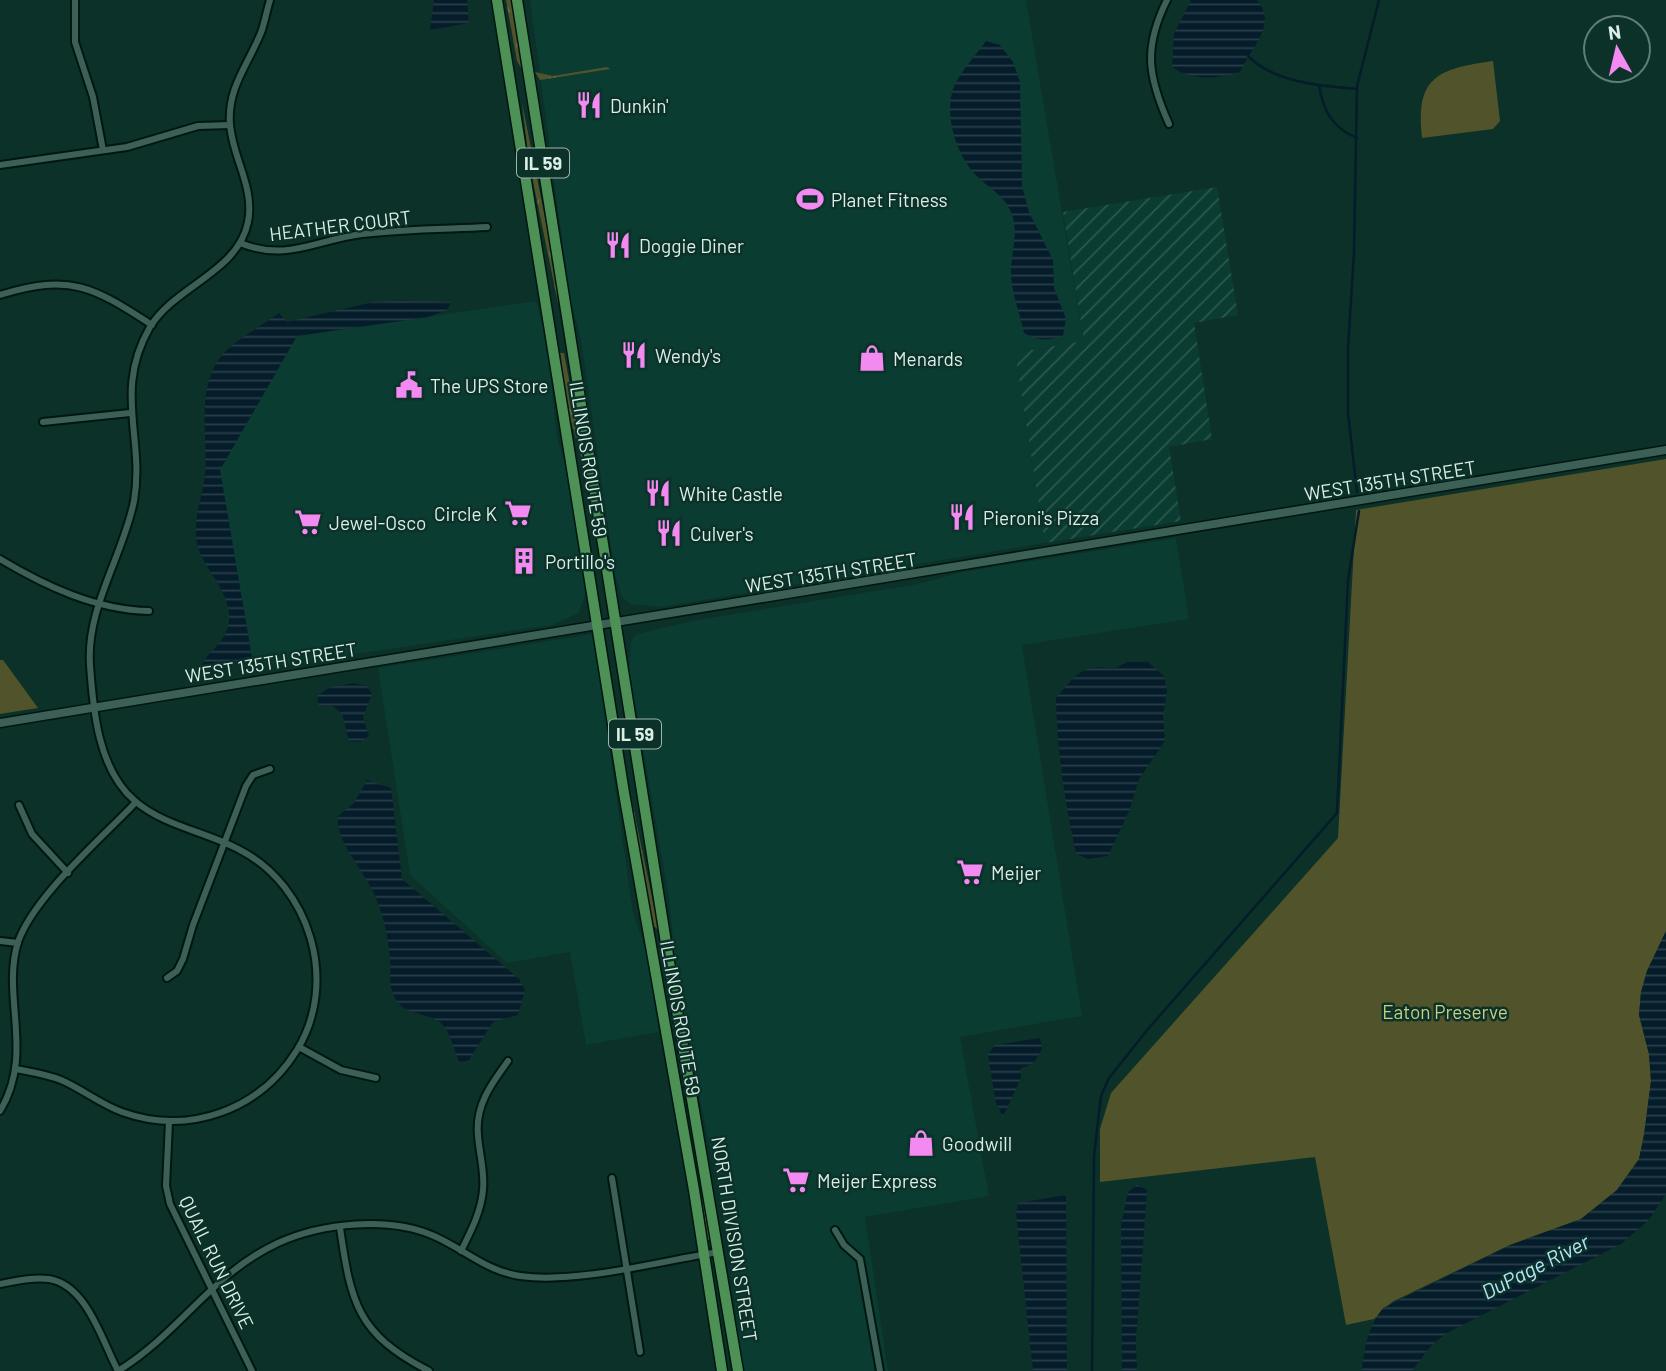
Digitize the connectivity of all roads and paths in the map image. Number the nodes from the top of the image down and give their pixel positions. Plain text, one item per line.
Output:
1 (75, 0) edge
2 (270, 0) edge
3 (497, 0) edge
4 (517, 0) edge
5 (1167, 0) edge
6 (510, 82) junction
7 (531, 86) junction
8 (1169, 124) dead end
9 (230, 125) junction
10 (103, 149) junction
11 (0, 165) edge
12 (487, 227) dead end
13 (240, 243) junction
14 (0, 295) edge
15 (152, 325) junction
16 (130, 413) junction
17 (43, 422) dead end
18 (1666, 450) edge
19 (0, 559) edge
20 (100, 604) junction
21 (149, 611) dead end
22 (617, 623) junction
23 (598, 626) junction
24 (96, 707) junction
25 (0, 723) edge
26 (270, 769) dead end
27 (136, 802) junction
28 (19, 805) dead end
29 (225, 843) junction
30 (68, 873) junction
31 (647, 926) junction
32 (0, 941) edge
33 (18, 943) junction
34 (667, 950) junction
35 (167, 978) dead end
36 (299, 1047) junction
37 (508, 1061) dead end
38 (16, 1069) junction
39 (376, 1079) dead end
40 (0, 1111) edge
41 (696, 1113) joint
42 (169, 1122) junction
43 (684, 1130) joint
44 (612, 1178) dead end
45 (340, 1228) junction
46 (835, 1230) dead end
47 (461, 1251) junction
48 (719, 1251) junction
49 (704, 1254) junction
50 (627, 1266) junction
51 (0, 1284) edge
52 (212, 1287) junction
53 (640, 1352) dead end
54 (118, 1371) edge
55 (251, 1371) edge
56 (429, 1371) edge
57 (722, 1371) edge
58 (738, 1371) edge
59 (880, 1371) edge

1 - 10 street
2 - 9 street
3 - 6 main road, ILLINOIS ROUTE 59 / IL 59
4 - 7 main road, ILLINOIS ROUTE 59 / IL 59
5 - 8 street
6 - 7 main road
6 - 23 main road, ILLINOIS ROUTE 59 / IL 59
7 - 22 main road, ILLINOIS ROUTE 59 / IL 59
9 - 10 street
9 - 13 street
10 - 11 street
12 - 13 street, HEATHER COURT
13 - 15 street
14 - 15 street
15 - 16 street
16 - 17 street
16 - 20 street
18 - 22 street, WEST 135TH STREET
19 - 20 street
20 - 21 street
20 - 24 street
22 - 23 street, WEST 135TH STREET
22 - 34 main road, ILLINOIS ROUTE 59 / IL 59
23 - 24 street, WEST 135TH STREET
23 - 31 main road, ILLINOIS ROUTE 59 / IL 59
24 - 25 street, WEST 135TH STREET
24 - 27 street
26 - 29 street
27 - 29 street
27 - 30 street
28 - 30 street
29 - 35 street
29 - 36 street
30 - 33 street
31 - 34 main road
31 - 43 main road, ILLINOIS ROUTE 59 / IL 59
32 - 33 street
33 - 38 street
34 - 41 main road, ILLINOIS ROUTE 59 / IL 59
36 - 39 street
36 - 42 street
37 - 47 street
38 - 40 street
38 - 42 street
41 - 48 main road, NORTH DIVISION STREET / IL 59
42 - 52 street, QUAIL RUN DRIVE
43 - 49 main road, NORTH DIVISION STREET / IL 59
44 - 50 street
45 - 47 street
45 - 52 street
45 - 56 street
46 - 59 street
47 - 50 street
48 - 49 street
48 - 58 main road, NORTH DIVISION STREET / IL 59
49 - 50 street
49 - 57 main road, NORTH DIVISION STREET / IL 59
50 - 53 street
51 - 54 street
52 - 54 street
52 - 55 street, QUAIL RUN DRIVE

